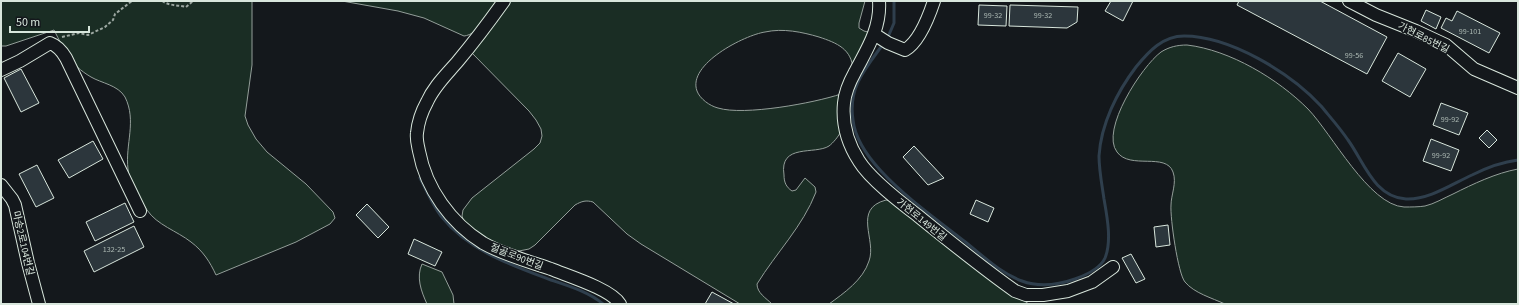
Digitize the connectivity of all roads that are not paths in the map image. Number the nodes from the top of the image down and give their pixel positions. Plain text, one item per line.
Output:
1 (504, 1) edge
2 (879, 1) edge
3 (934, 1) edge
4 (1349, 1) edge
5 (874, 34) junction
6 (1, 70) edge
7 (1518, 88) edge
8 (1, 185) edge
9 (140, 211) dead end
10 (1113, 267) dead end
11 (40, 304) edge
12 (620, 304) edge

1 - 12 lane, 절골로90번길
2 - 5 lane, 가현로149번길
3 - 5 lane
4 - 7 lane, 가현로85번길
5 - 10 lane, 가현로149번길
6 - 9 lane
8 - 11 lane, 마송2로104번길

